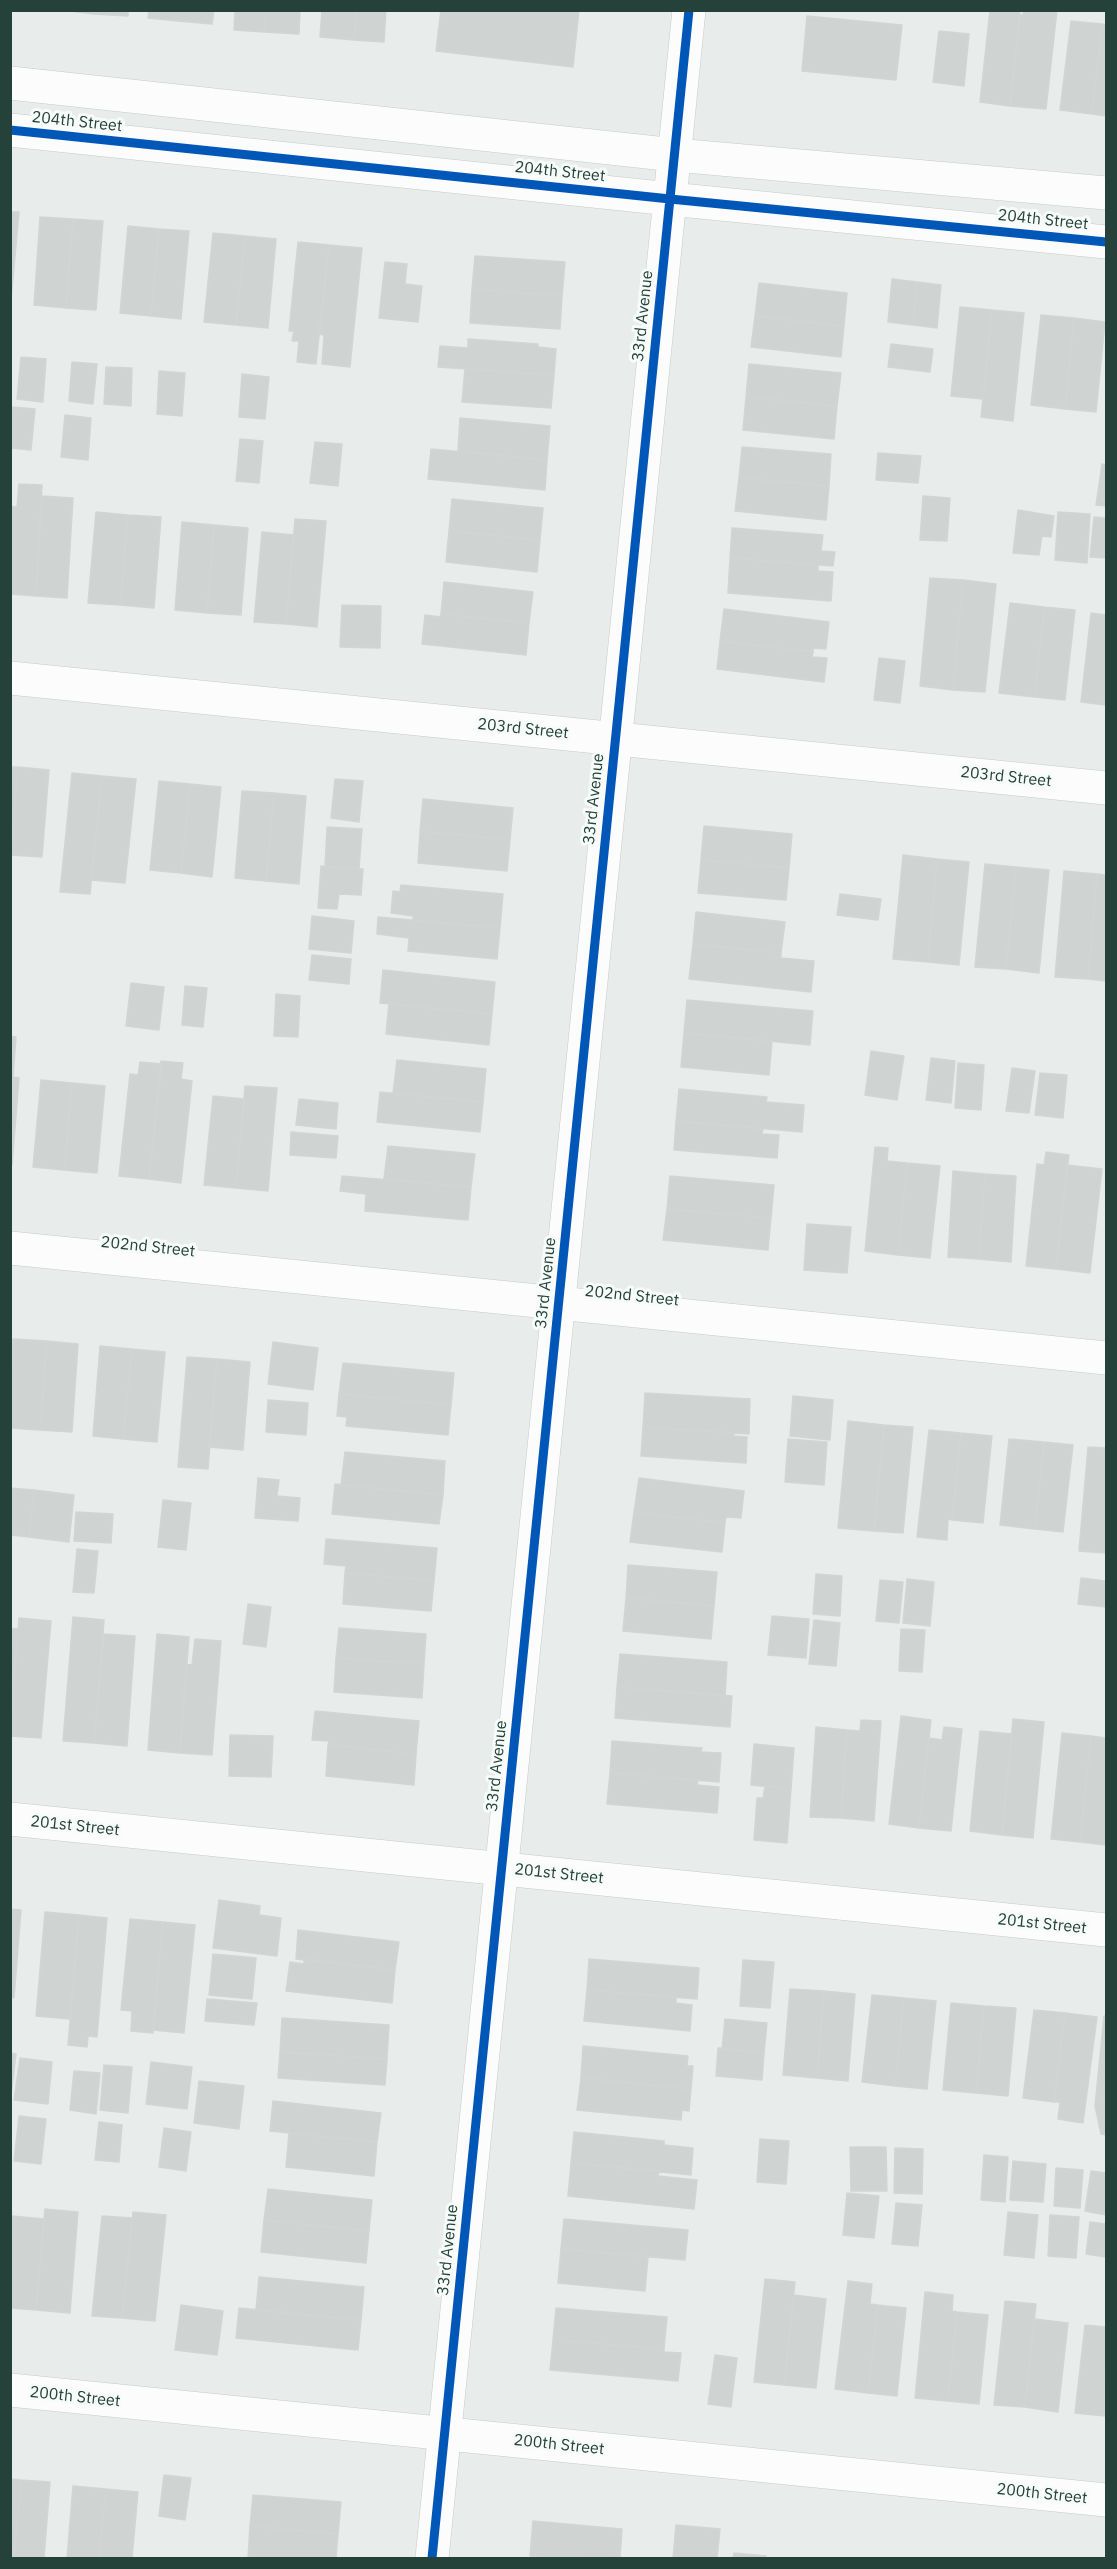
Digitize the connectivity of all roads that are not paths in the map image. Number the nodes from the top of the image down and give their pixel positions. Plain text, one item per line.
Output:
1 (689, 10) edge
2 (10, 83) edge
3 (10, 130) edge
4 (675, 155) junction
5 (1107, 193) edge
6 (670, 199) junction
7 (1107, 242) edge
8 (10, 678) edge
9 (615, 738) junction
10 (1107, 788) edge
11 (10, 1248) edge
12 (559, 1303) junction
13 (1107, 1358) edge
14 (10, 1819) edge
15 (501, 1868) junction
16 (1107, 1930) edge
17 (10, 2390) edge
18 (445, 2434) junction
19 (1107, 2500) edge
20 (432, 2559) edge

1 - 4 street, 33rd Avenue
2 - 4 street, 204th Street
3 - 6 street, 204th Street
4 - 5 street, 204th Street
4 - 6 street, 33rd Avenue
6 - 7 street, 204th Street
6 - 9 street, 33rd Avenue
8 - 9 street, 203rd Street
9 - 10 street, 203rd Street
9 - 12 street, 33rd Avenue
11 - 12 street, 202nd Street
12 - 13 street, 202nd Street
12 - 15 street, 33rd Avenue
14 - 15 street, 201st Street
15 - 16 street, 201st Street
15 - 18 street, 33rd Avenue
17 - 18 street, 200th Street
18 - 19 street, 200th Street
18 - 20 street, 33rd Avenue

